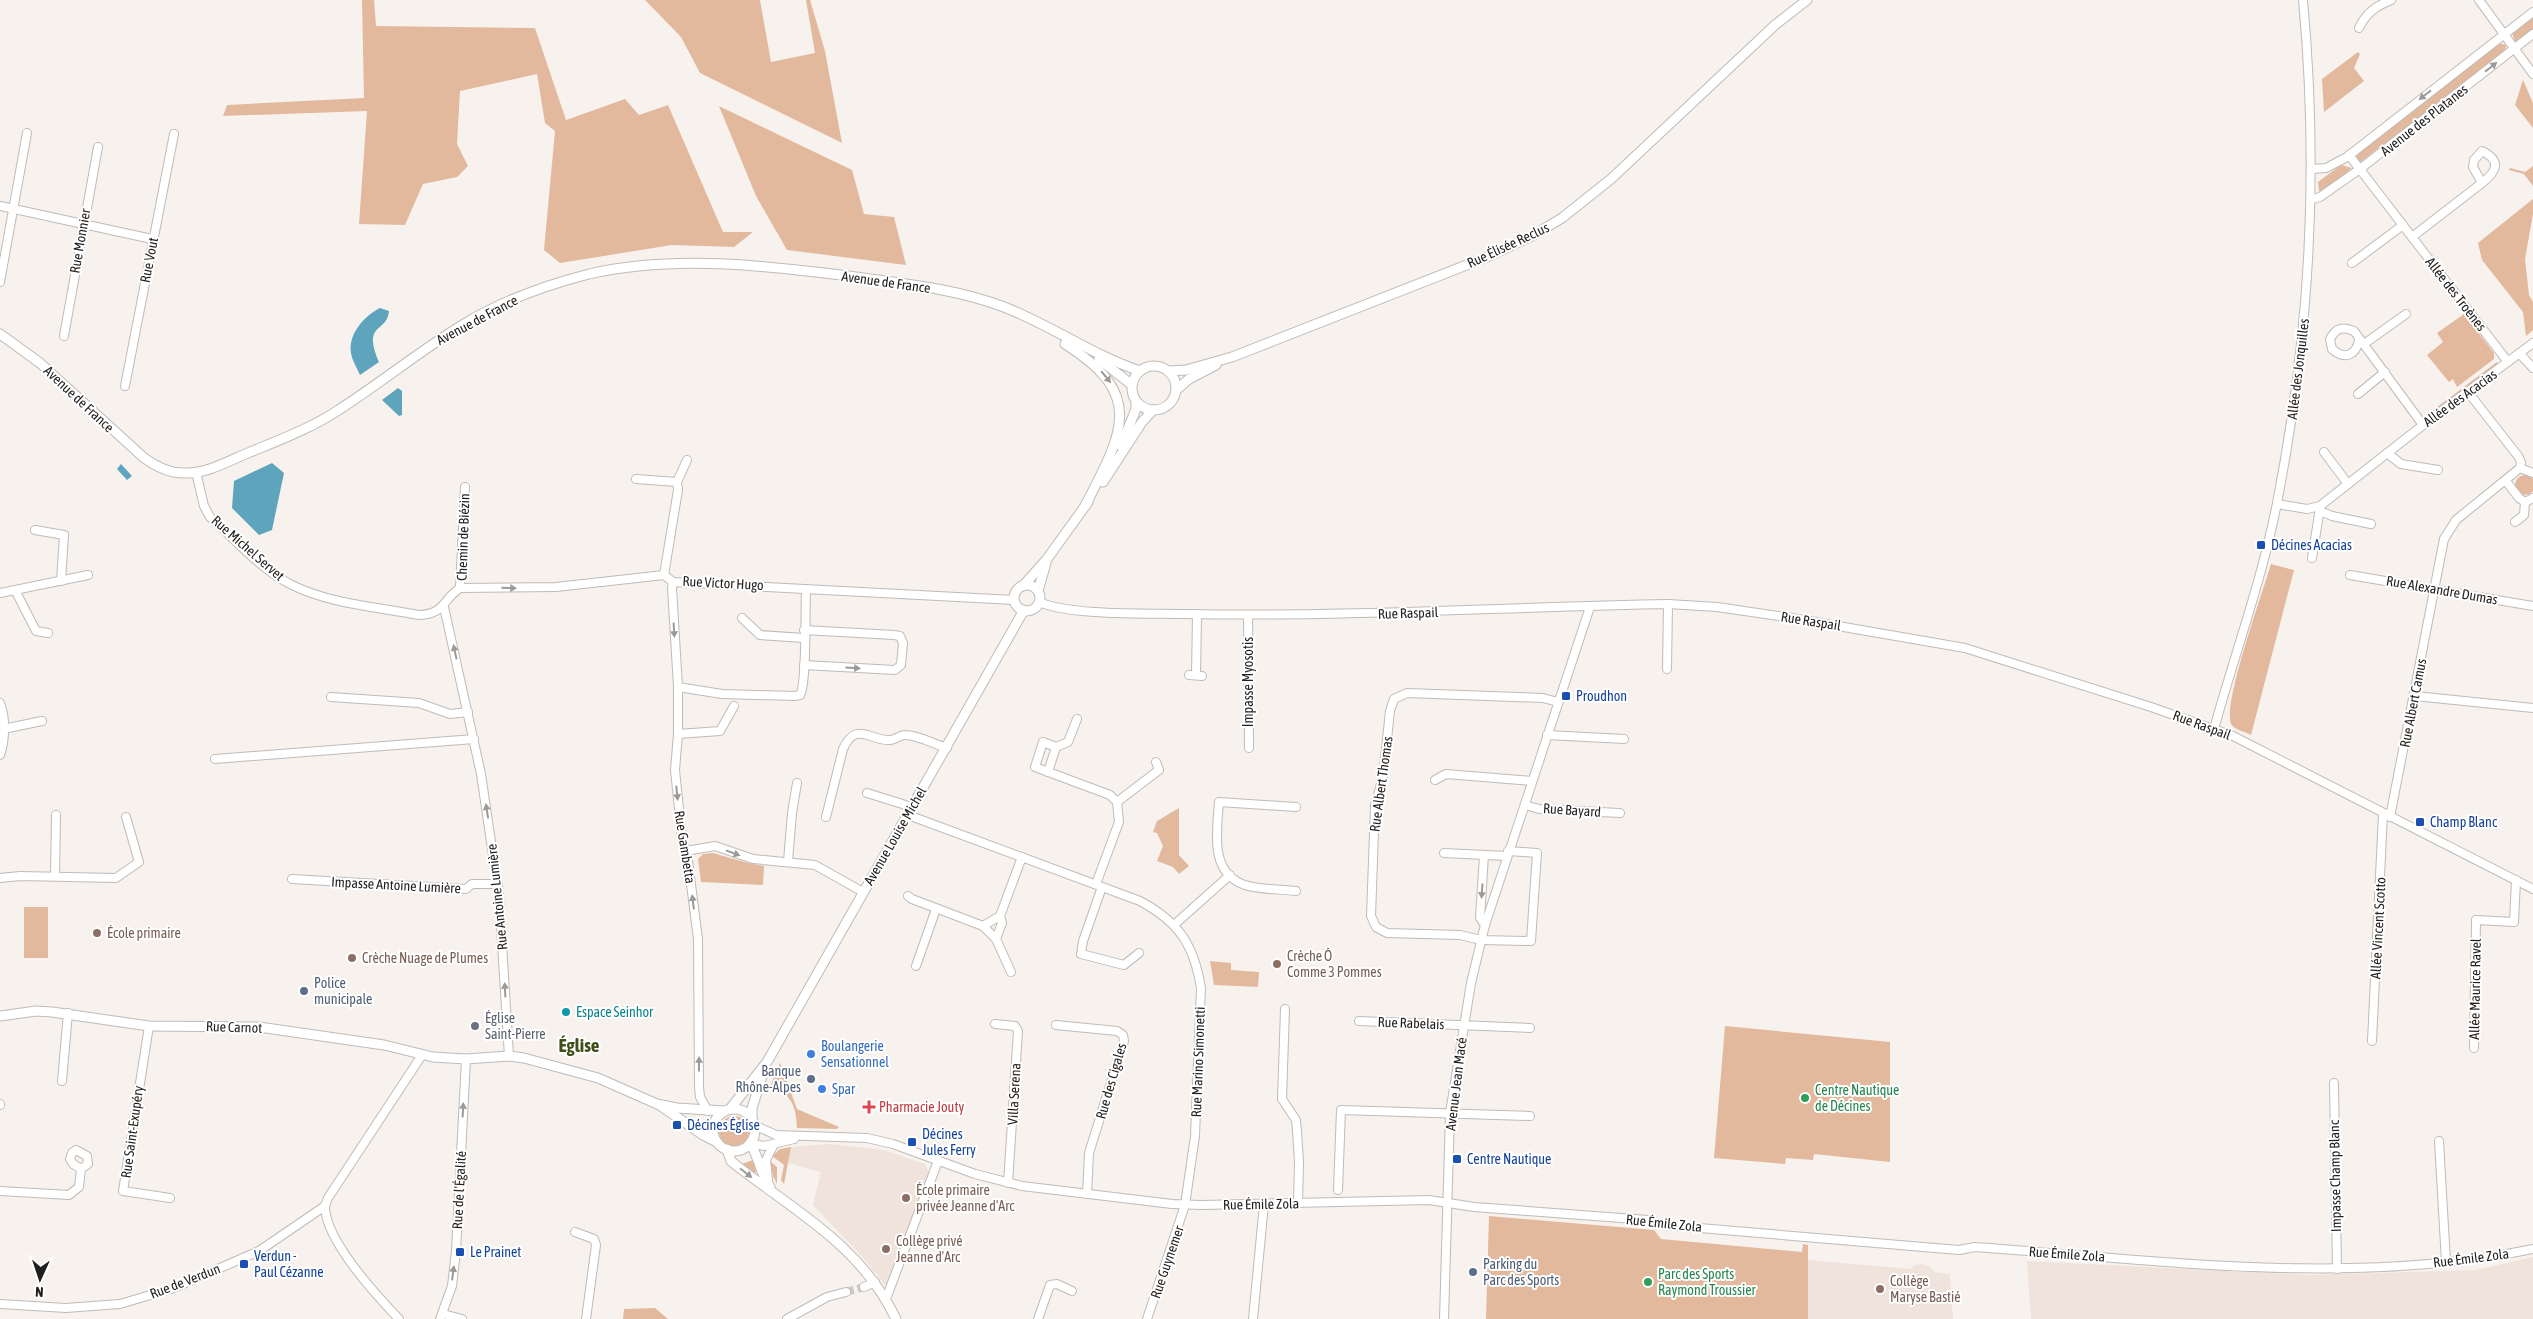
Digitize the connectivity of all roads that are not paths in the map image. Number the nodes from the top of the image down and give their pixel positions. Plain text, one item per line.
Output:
1 (1807, 0) edge
2 (2304, 0) edge
3 (2391, 0) edge
4 (2479, 0) edge
5 (2533, 12) edge
6 (2359, 28) dead end
7 (2504, 34) junction
8 (2533, 34) edge
9 (2515, 48) junction
10 (2533, 74) edge
11 (27, 133) dead end
12 (174, 134) dead end
13 (98, 147) dead end
14 (2349, 155) junction
15 (2312, 169) junction
16 (2360, 170) junction
17 (2482, 183) dead end
18 (2312, 199) junction
19 (0, 206) edge
20 (14, 209) junction
21 (83, 224) junction
22 (2403, 225) junction
23 (2412, 237) junction
24 (152, 239) junction
25 (2352, 263) dead end
26 (0, 282) edge
27 (976, 298) junction
28 (2406, 314) dead end
29 (0, 334) edge
30 (64, 336) dead end
31 (2533, 343) edge
32 (1080, 346) junction
33 (2520, 354) junction
34 (1232, 356) junction
35 (2508, 362) junction
36 (2533, 368) edge
37 (1140, 371) junction
38 (1169, 371) junction
39 (2385, 372) junction
40 (1132, 384) junction
41 (125, 386) dead end
42 (1176, 390) junction
43 (2468, 392) junction
44 (2358, 394) dead end
45 (1136, 402) junction
46 (1153, 410) junction
47 (2423, 425) junction
48 (2324, 452) dead end
49 (2387, 453) junction
50 (687, 460) dead end
51 (2520, 468) junction
52 (2438, 470) dead end
53 (196, 472) junction
54 (2533, 472) edge
55 (636, 479) dead end
56 (2506, 481) junction
57 (677, 482) junction
58 (2348, 484) junction
59 (465, 486) dead end
60 (1098, 489) junction
61 (2529, 500) edge
62 (2277, 504) junction
63 (1086, 506) junction
64 (2320, 508) junction
65 (2516, 522) dead end
66 (2372, 524) dead end
67 (35, 530) dead end
68 (2312, 558) dead end
69 (1047, 559) junction
70 (88, 575) dead end
71 (664, 575) junction
72 (2350, 575) dead end
73 (61, 581) junction
74 (674, 582) junction
75 (1023, 586) junction
76 (460, 588) junction
77 (806, 588) junction
78 (2434, 589) junction
79 (15, 590) junction
80 (1038, 592) junction
81 (0, 593) edge
82 (1014, 600) junction
83 (1039, 602) junction
84 (1668, 604) junction
85 (2533, 606) edge
86 (444, 607) junction
87 (1590, 607) junction
88 (1024, 610) junction
89 (1197, 614) junction
90 (1248, 615) junction
91 (742, 618) dead end
92 (48, 633) dead end
93 (804, 634) junction
94 (804, 665) junction
95 (1667, 669) dead end
96 (1196, 675) dead end
97 (678, 687) junction
98 (2415, 696) junction
99 (331, 697) dead end
100 (1558, 702) junction
101 (0, 704) edge
102 (734, 706) dead end
103 (2533, 708) edge
104 (468, 712) junction
105 (1077, 719) dead end
106 (42, 721) dead end
107 (3, 729) junction
108 (2214, 729) junction
109 (678, 734) junction
110 (1548, 735) junction
111 (474, 739) junction
112 (1624, 739) dead end
113 (1056, 747) junction
114 (947, 748) junction
115 (1249, 748) dead end
116 (0, 755) edge
117 (215, 759) dead end
118 (1156, 762) dead end
119 (1048, 772) junction
120 (1435, 780) dead end
121 (1532, 781) junction
122 (798, 783) dead end
123 (867, 793) dead end
124 (1117, 802) junction
125 (1525, 805) junction
126 (1296, 807) dead end
127 (910, 811) junction
128 (1620, 813) dead end
129 (56, 815) dead end
130 (2387, 815) junction
131 (126, 817) dead end
132 (826, 818) dead end
133 (686, 851) junction
134 (1444, 853) dead end
135 (1507, 854) junction
136 (1484, 855) junction
137 (1022, 857) junction
138 (788, 862) junction
139 (1230, 874) junction
140 (55, 876) junction
141 (0, 878) edge
142 (292, 879) dead end
143 (2516, 880) junction
144 (498, 884) junction
145 (1099, 886) junction
146 (2533, 888) edge
147 (1296, 891) dead end
148 (863, 892) junction
149 (908, 896) dead end
150 (936, 909) junction
151 (1000, 916) junction
152 (1174, 925) junction
153 (1484, 925) junction
154 (983, 926) junction
155 (996, 939) junction
156 (1481, 940) junction
157 (1139, 953) dead end
158 (916, 966) dead end
159 (1011, 972) dead end
160 (1285, 1009) dead end
161 (68, 1013) junction
162 (0, 1016) edge
163 (1359, 1021) dead end
164 (995, 1024) dead end
165 (1056, 1025) dead end
166 (1463, 1025) junction
167 (148, 1026) junction
168 (1530, 1028) dead end
169 (2372, 1041) dead end
170 (2474, 1048) dead end
171 (422, 1055) junction
172 (509, 1056) junction
173 (466, 1059) junction
174 (767, 1062) junction
175 (62, 1081) dead end
176 (2334, 1083) dead end
177 (657, 1104) junction
178 (708, 1110) junction
179 (727, 1110) junction
180 (1450, 1113) junction
181 (1530, 1116) dead end
182 (753, 1123) junction
183 (802, 1137) junction
184 (2439, 1141) dead end
185 (717, 1142) junction
186 (750, 1143) junction
187 (774, 1144) junction
188 (727, 1150) junction
189 (938, 1161) junction
190 (82, 1169) dead end
191 (1008, 1183) junction
192 (771, 1189) junction
193 (1338, 1190) dead end
194 (0, 1191) edge
195 (1087, 1194) junction
196 (170, 1198) dead end
197 (1298, 1203) junction
198 (1447, 1203) junction
199 (1264, 1204) junction
200 (1185, 1205) junction
201 (325, 1206) junction
202 (575, 1232) dead end
203 (2533, 1249) edge
204 (2446, 1262) junction
205 (2337, 1269) junction
206 (875, 1282) junction
207 (864, 1286) tunnel mouth
208 (1072, 1291) dead end
209 (846, 1292) tunnel mouth
210 (886, 1299) junction
211 (0, 1304) edge
212 (441, 1316) edge
213 (398, 1319) edge
214 (462, 1319) edge
215 (586, 1319) edge
216 (787, 1319) edge
217 (896, 1319) edge
218 (1038, 1319) edge
219 (1147, 1319) edge
220 (1253, 1319) edge
221 (1444, 1319) edge

1 - 34 street, Rue Élisée Reclus
2 - 15 street, Allée des Jonquilles
3 - 6 street
4 - 7 street
5 - 7 street, Avenue des Platanes
7 - 9 street
7 -> 14 street, Avenue des Platanes
8 - 9 street, Avenue des Platanes
9 - 10 street
16 -> 9 street, Avenue des Platanes
11 - 20 street
12 - 24 street, Rue Vout
13 - 21 street, Rue Monnier
14 - 15 street, Avenue des Platanes
14 - 16 street, Allée des Troènes
15 - 18 street, Allée des Jonquilles
16 - 18 street, Avenue des Platanes
16 - 22 street, Allée des Troènes
17 - 23 street
18 - 62 street, Allée des Jonquilles
19 - 20 street
20 - 21 street
20 - 26 street
21 - 24 street
21 - 30 street, Rue Monnier
22 - 23 street, Allée des Troènes
22 - 25 street
23 - 35 street, Allée des Troènes
24 - 41 street, Rue Vout
27 - 32 street, Avenue de France
27 - 53 street, Avenue de France
27 -> 63 street
28 - 39 street
29 - 53 street, Avenue de France
31 - 33 street, Allée des Acacias
32 - 37 street, Avenue de France
32 - 40 street, Avenue de France
33 - 35 street, Allée des Acacias
33 - 36 street
34 - 38 street, Rue Élisée Reclus
34 - 42 street, Rue Élisée Reclus
35 - 43 street, Allée des Acacias
37 - 38 street
37 - 40 street
38 - 42 street
39 - 44 street
39 - 47 street
40 - 45 street
42 - 46 street
43 - 47 street, Allée des Acacias
43 - 51 street
45 - 46 street
45 - 60 street
46 - 60 street
47 - 49 street, Allée des Acacias
48 - 58 street
49 - 52 street
49 - 58 street, Allée des Acacias
50 - 57 street
51 - 54 street
51 - 56 street, Rue Albert Camus
53 - 86 street, Rue Michel Servet
55 - 57 street
56 - 61 street
56 - 78 street, Rue Albert Camus
57 - 71 street
58 - 64 street, Allée des Acacias
59 - 76 street, Chemin de Biézin
60 - 63 street
61 - 65 street
62 - 64 street
62 - 108 street, Allée des Jonquilles
63 - 69 street
64 - 66 street
64 - 68 street
67 - 73 street
69 - 75 street
69 - 80 street
70 - 73 street
71 - 74 street, Rue Victor Hugo
76 -> 71 street, Rue Victor Hugo
72 - 78 street, Rue Alexandre Dumas
73 - 79 street
74 - 77 street, Rue Victor Hugo
74 -> 97 street, Rue Gambetta
75 - 80 street
75 - 82 street
76 - 86 street
77 - 82 street, Rue Victor Hugo
77 - 93 street
78 - 85 street, Rue Alexandre Dumas
78 - 98 street, Rue Albert Camus
79 - 81 street
79 - 92 street
80 - 83 street
82 - 88 street
83 - 88 street
83 - 89 street, Rue Raspail
84 - 87 street, Rue Raspail
84 - 95 street
84 - 108 street, Rue Raspail
104 -> 86 street, Rue Antoine Lumière
87 - 90 street, Rue Raspail
87 - 100 street, Avenue Jean Macé
88 - 114 street, Avenue Louise Michel
89 - 90 street, Rue Raspail
89 - 96 street
90 - 115 street, Impasse Myosotis
91 - 93 street
93 - 94 street
94 -> 93 street
94 - 97 street
97 - 109 street, Rue Gambetta
98 - 103 street
98 - 130 street, Rue Albert Camus
99 - 104 street
100 - 110 street, Avenue Jean Macé
100 - 156 street, Rue Albert Thomas
101 - 107 street
102 - 109 street
104 - 111 street, Rue Antoine Lumière
105 - 113 street
106 - 107 street
107 - 116 street
108 - 130 street, Rue Raspail
109 -> 133 street, Rue Gambetta
110 - 112 street
110 - 121 street, Avenue Jean Macé
111 - 117 street
144 -> 111 street, Rue Antoine Lumière
113 - 119 street
113 - 119 street
114 - 127 street, Avenue Louise Michel
114 - 132 street
118 - 124 street
119 - 124 street
120 - 121 street
121 - 125 street, Avenue Jean Macé
122 - 138 street
123 - 127 street, Rue Marino Simonetti
124 - 145 street
125 - 128 street, Rue Bayard
125 - 135 street, Avenue Jean Macé
126 - 139 street
127 - 137 street, Rue Marino Simonetti
127 - 148 street, Avenue Louise Michel
129 - 140 street
130 - 143 street, Rue Raspail
130 - 169 street, Allée Vincent Scotto
131 - 140 street
133 -> 138 street
178 -> 133 street, Rue Gambetta
134 - 136 street
135 - 136 street
135 - 153 street, Avenue Jean Macé
135 - 156 street
136 -> 153 street
137 - 145 street, Rue Marino Simonetti
137 - 151 street
138 - 148 street
139 - 147 street
139 - 152 street
140 - 141 street
142 - 144 street, Impasse Antoine Lumière
143 - 146 street, Rue Raspail
143 - 170 street, Allée Maurice Ravel
172 -> 144 street, Rue Antoine Lumière
145 - 152 street, Rue Marino Simonetti
145 - 157 street
148 - 174 street, Avenue Louise Michel
149 - 150 street
150 - 154 street
150 - 158 street
151 - 154 street
151 - 155 street
152 - 200 street, Rue Marino Simonetti
153 - 156 street, Avenue Jean Macé
154 - 155 street
155 - 159 street
156 - 166 street, Avenue Jean Macé
160 - 197 street
161 - 162 street, Rue Carnot
161 - 167 street, Rue Carnot
161 - 175 street
163 - 166 street, Rue Rabelais
164 - 191 street, Villa Serena
165 - 195 street, Rue des Cigales
166 - 168 street, Rue Rabelais
166 - 180 street, Avenue Jean Macé
167 - 171 street, Rue Carnot
167 - 196 street, Rue Saint-Exupéry
171 - 173 street, Rue Carnot
171 - 201 street, Rue de Verdun
172 - 173 street, Rue Carnot
172 - 177 street, Rue Carnot
212 -> 173 street, Rue de l'Égalité
174 - 179 street, Avenue Louise Michel
174 - 182 street, Avenue Louise Michel
176 - 205 street, Impasse Champ Blanc
177 - 178 street
177 - 185 street
178 - 179 street
179 - 182 street
179 - 185 street
180 - 181 street
180 - 193 street
180 - 198 street, Avenue Jean Macé
182 - 183 street, Rue Émile Zola
182 - 186 street
183 - 187 street, Rue Émile Zola
183 - 189 street, Rue Émile Zola
184 - 204 street
185 - 188 street
186 - 187 street, Rue Émile Zola
186 - 188 street
186 - 192 street
187 - 192 street
188 -> 192 street
189 - 191 street, Rue Émile Zola
189 - 210 street
190 - 194 street
191 - 195 street, Rue Émile Zola
192 - 206 street
195 - 200 street, Rue Émile Zola
197 - 198 street, Rue Émile Zola
197 - 199 street, Rue Émile Zola
198 - 205 street, Rue Émile Zola
198 - 221 street, Avenue Jean Macé
199 - 200 street, Rue Émile Zola
199 - 220 street
200 - 219 street, Rue Guynemer
201 - 211 street, Rue de Verdun
201 - 213 street
202 - 215 street
203 - 204 street, Rue Émile Zola
204 - 205 street, Rue Émile Zola
206 - 207 street
206 - 210 street
208 - 218 street
209 - 216 street
210 - 217 street
212 - 214 street

